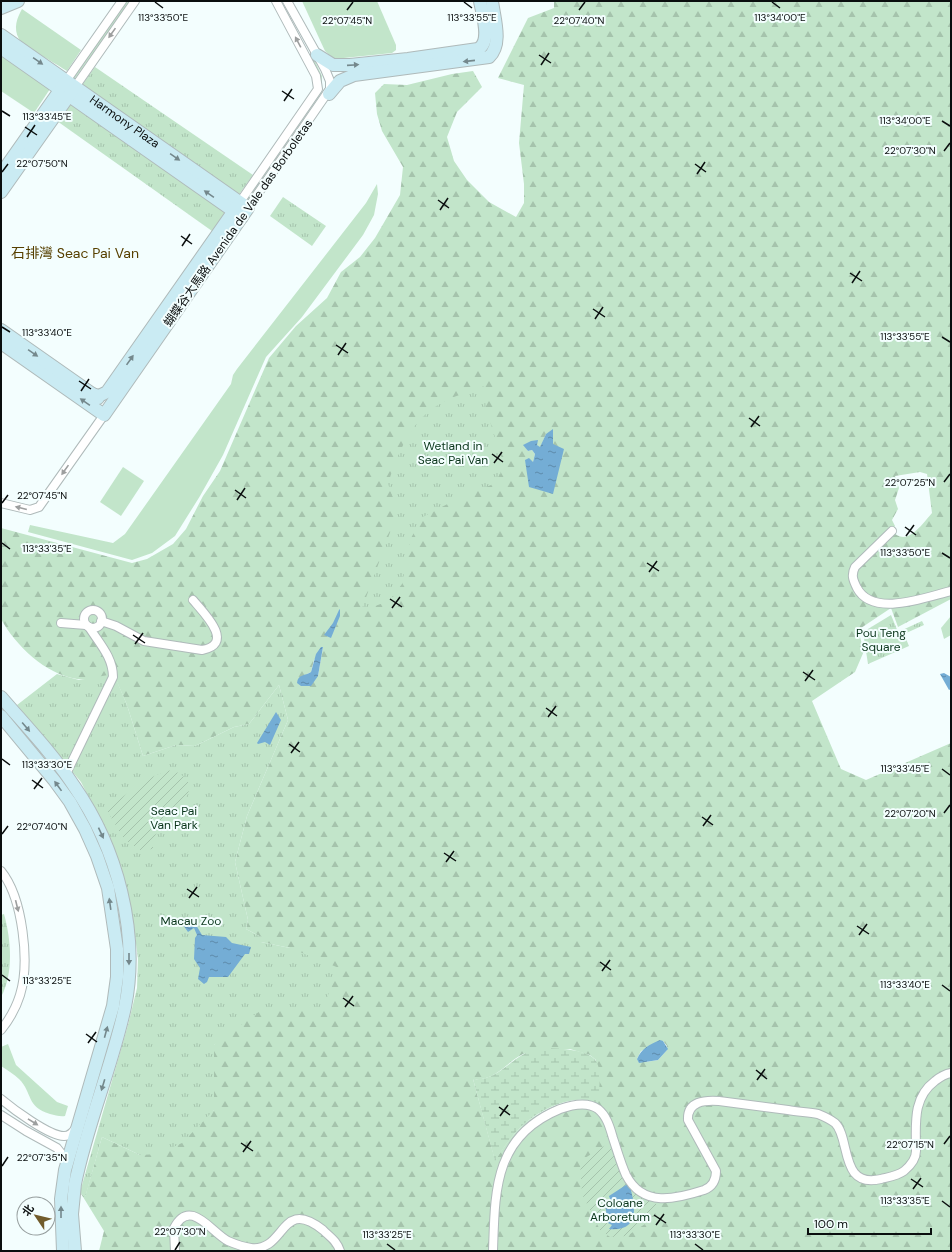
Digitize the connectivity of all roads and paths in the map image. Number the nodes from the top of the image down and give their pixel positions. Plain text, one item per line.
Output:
1 (18, 1) edge
2 (122, 1) edge
3 (135, 1) edge
4 (276, 1) edge
5 (288, 1) edge
6 (480, 1) edge
7 (492, 1) edge
8 (1, 8) edge
9 (1, 35) edge
10 (1, 48) edge
11 (317, 55) junction
12 (67, 88) junction
13 (328, 94) junction
14 (1, 174) edge
15 (1, 192) edge
16 (241, 210) junction
17 (1, 330) edge
18 (1, 343) edge
19 (92, 394) junction
20 (107, 411) junction
21 (1, 503) edge
22 (892, 531) dead end
23 (951, 591) edge
24 (193, 600) dead end
25 (102, 621) junction
26 (61, 623) dead end
27 (88, 626) junction
28 (1, 697) edge
29 (1, 716) edge
30 (66, 774) junction
31 (1, 871) edge
32 (1, 1030) edge
33 (951, 1073) edge
34 (1, 1099) edge
35 (1, 1115) edge
36 (78, 1126) junction
37 (65, 1170) junction
38 (63, 1251) edge
39 (75, 1251) edge
40 (175, 1251) edge
41 (340, 1251) edge
42 (493, 1251) edge

1 - 8 street
2 - 12 street
3 -> 12 street
16 -> 4 street, 蝴蝶谷大馬路 Avenida de Vale das Borboletas
5 - 11 street
11 -> 6 street
7 -> 13 street, 蝴蝶谷大馬路 Avenida de Vale das Borboletas
9 -> 12 street, Harmony Plaza
10 - 12 street, Harmony Plaza
11 - 13 street
12 - 14 street
12 - 15 street
12 - 16 street, Harmony Plaza
13 - 16 street, 蝴蝶谷大馬路 Avenida de Vale das Borboletas
19 -> 16 street, 蝴蝶谷大馬路 Avenida de Vale das Borboletas
16 - 20 street, 蝴蝶谷大馬路 Avenida de Vale das Borboletas
17 -> 19 street
20 -> 18 street
19 - 20 street
20 -> 21 street, 蝴蝶谷大馬路 Avenida de Vale das Borboletas
22 - 23 street
24 - 25 street
25 - 27 street
25 - 27 street
26 - 27 street
27 - 30 street
28 -> 30 street
36 -> 29 street
30 -> 39 street
31 -> 32 street
33 - 42 street
34 -> 36 street
35 - 37 street
36 - 37 street
38 -> 37 street
40 - 41 street

